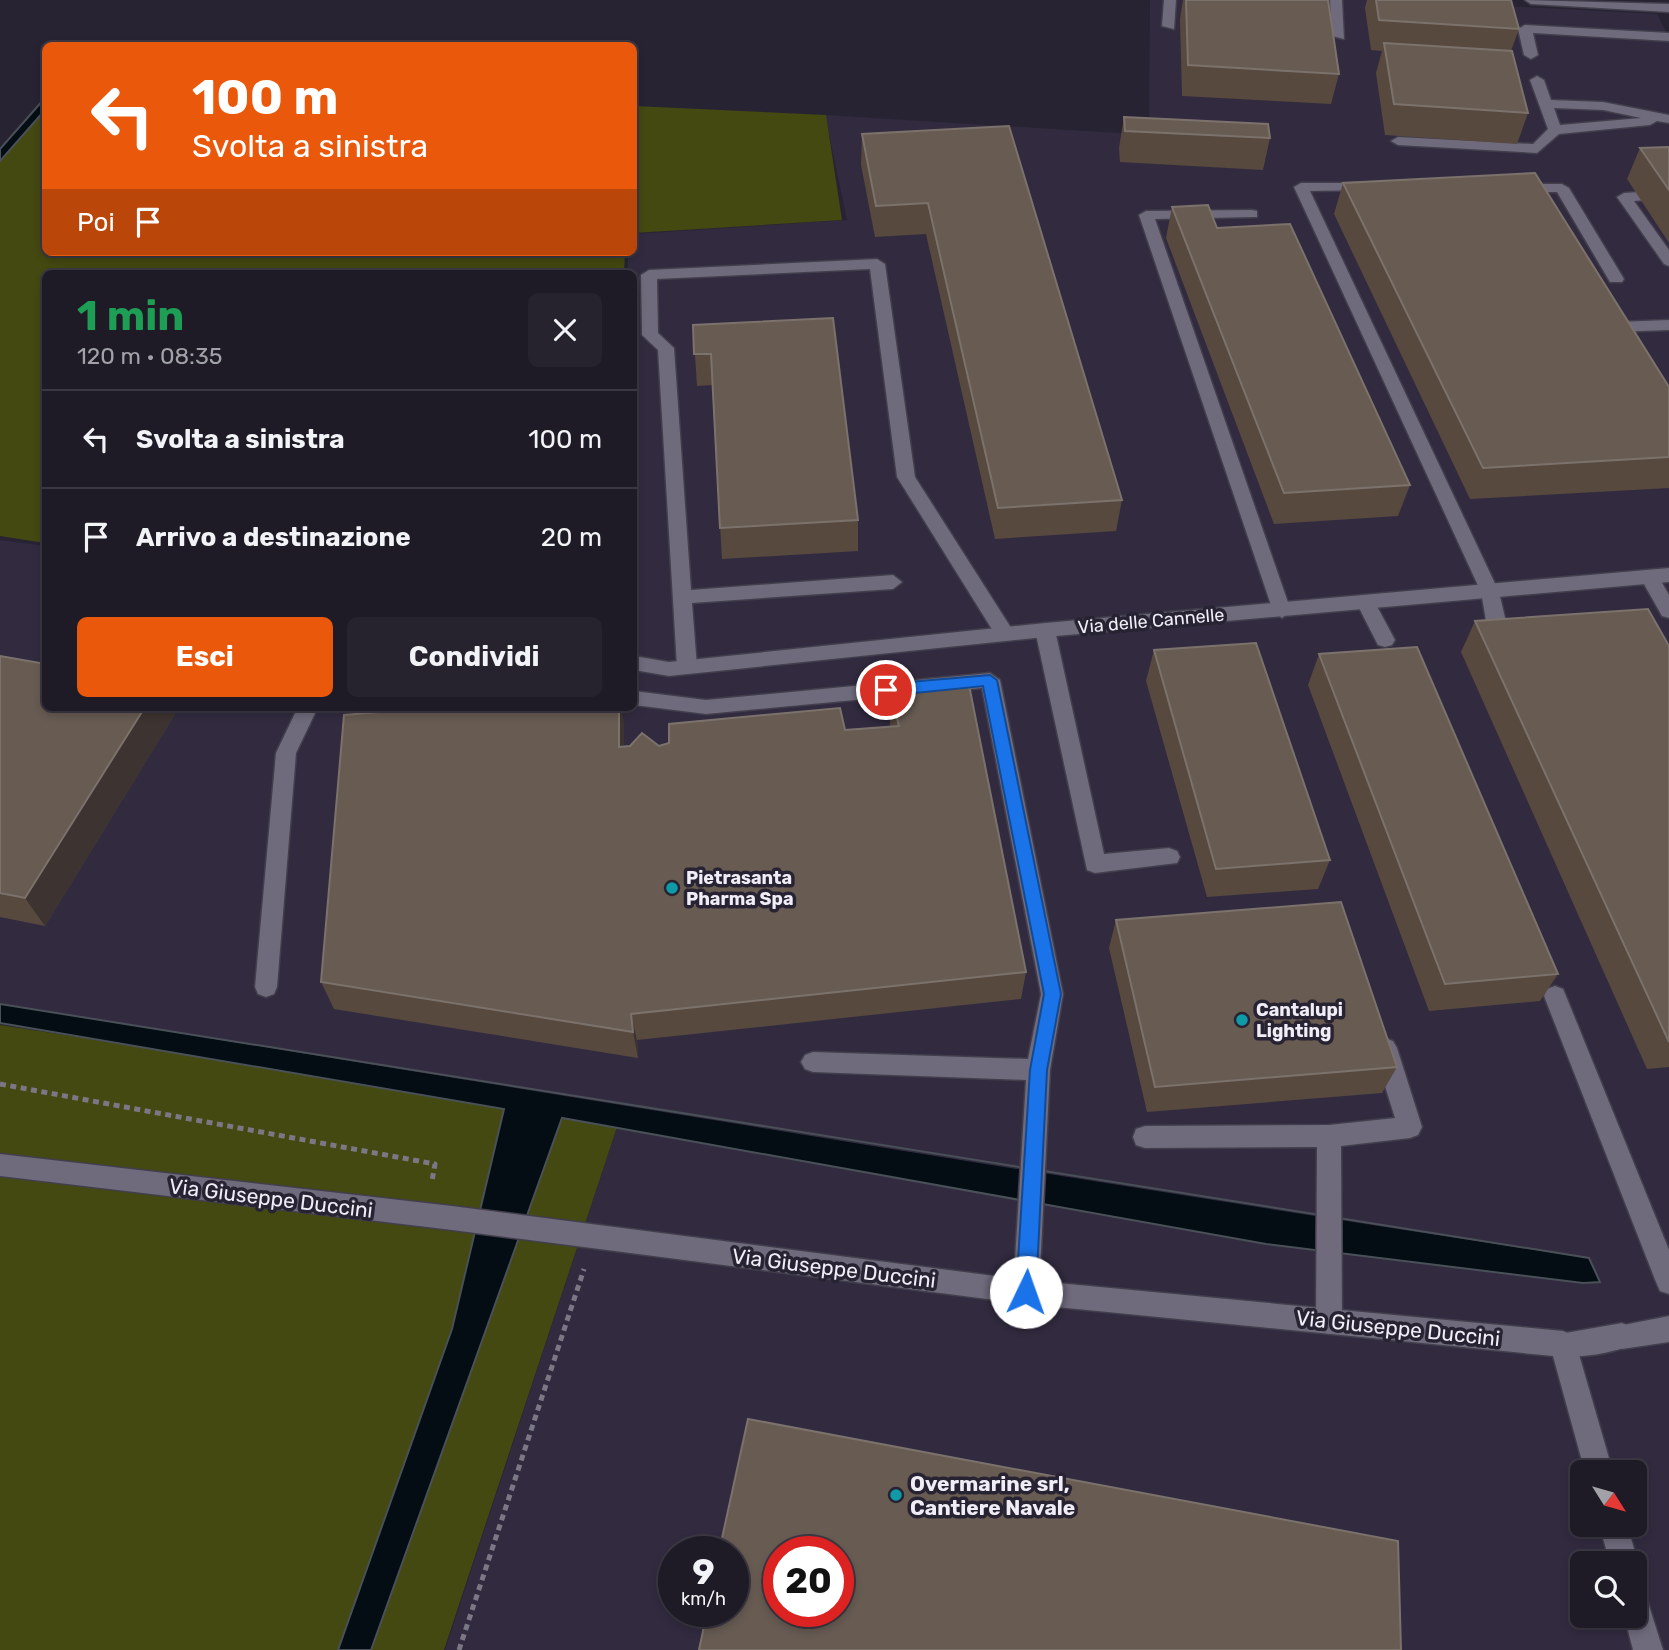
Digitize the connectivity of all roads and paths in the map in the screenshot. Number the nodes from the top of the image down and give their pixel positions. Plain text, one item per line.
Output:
1 (1170, 0) edge
2 (1336, 0) edge
3 (1531, 0) edge
4 (1669, 8) edge
5 (1169, 26) dead end
6 (1339, 36) dead end
7 (1669, 37) edge
8 (1531, 55) dead end
9 (1537, 80) dead end
10 (1546, 104) junction
11 (1667, 119) edge
12 (1555, 130) junction
13 (1398, 141) dead end
14 (1383, 187) edge
15 (1493, 188) edge
16 (1669, 194) edge
17 (1252, 214) dead end
18 (1669, 261) edge
19 (1616, 279) dead end
20 (1669, 325) edge
21 (1615, 327) edge
22 (1659, 576) edge
23 (893, 582) dead end
24 (1490, 592) junction
25 (682, 597) junction
26 (1366, 602) junction
27 (1282, 611) junction
28 (1669, 611) edge
29 (1497, 625) edge
30 (1045, 629) junction
31 (1005, 634) junction
32 (1385, 640) dead end
33 (637, 664) edge
34 (687, 667) junction
35 (637, 698) edge
36 (306, 711) edge
37 (1169, 857) dead end
38 (266, 987) dead end
39 (1555, 996) edge
40 (1376, 1020) edge
41 (813, 1062) dead end
42 (1038, 1070) junction
43 (0, 1084) edge
44 (1329, 1136) junction
45 (1146, 1137) dead end
46 (0, 1165) edge
47 (425, 1216) junction
48 (594, 1239) junction
49 (1669, 1282) edge
50 (1026, 1292) junction
51 (1329, 1321) junction
52 (1669, 1329) edge
53 (1563, 1344) junction
54 (1596, 1460) edge
55 (1642, 1628) edge
56 (459, 1650) edge
57 (1648, 1650) edge

1 - 5 street
2 - 6 street
3 - 4 street
7 - 8 street
9 - 10 street
10 - 11 street
10 - 12 street
11 - 12 street
12 - 13 street
14 - 24 street
15 - 19 street
16 - 18 street
17 - 27 street
20 - 21 street
22 - 24 street, Via delle Cannelle
22 - 28 street
23 - 25 street
24 - 26 street, Via delle Cannelle
24 - 29 street
25 - 31 street
25 - 34 street
26 - 27 street, Via delle Cannelle
26 - 32 street
27 - 30 street, Via delle Cannelle
30 - 31 street, Via delle Cannelle
30 - 37 street
31 - 34 street, Via delle Cannelle
33 - 34 street, Via delle Cannelle
35 - 42 street
36 - 38 street
39 - 49 street
40 - 44 street
41 - 42 street
42 - 50 street
43 - 47 path
44 - 45 street
44 - 51 street
46 - 47 street, Via Giuseppe Duccini
47 - 48 street, Via Giuseppe Duccini
48 - 50 street, Via Giuseppe Duccini
48 - 56 path
50 - 51 street, Via Giuseppe Duccini
51 - 53 street, Via Giuseppe Duccini
52 - 53 street, Via Giuseppe Duccini
53 - 54 street
55 - 57 street

